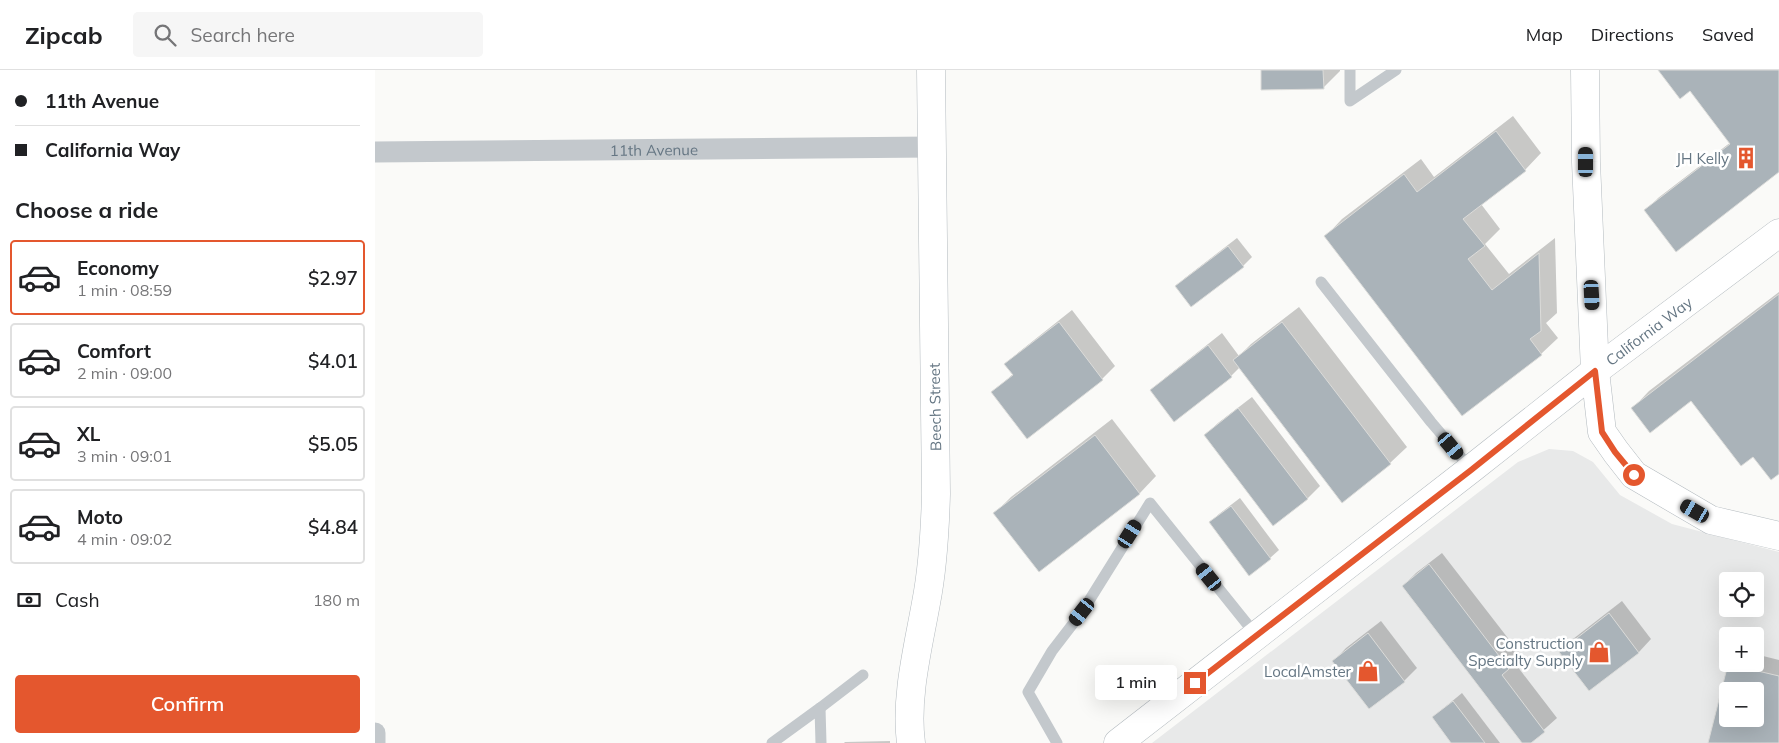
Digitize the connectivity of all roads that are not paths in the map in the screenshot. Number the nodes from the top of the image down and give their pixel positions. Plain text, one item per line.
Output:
1 (931, 70) edge
2 (1350, 70) edge
3 (1395, 70) edge
4 (1585, 70) edge
5 (931, 147) junction
6 (375, 152) edge
7 (1779, 233) edge
8 (1321, 282) dead end
9 (1595, 371) junction
10 (1471, 470) junction
11 (1779, 536) edge
12 (1256, 635) junction
13 (863, 675) dead end
14 (820, 708) junction
15 (375, 733) edge
16 (375, 743) edge
17 (772, 743) edge
18 (821, 743) edge
19 (911, 743) edge
20 (1057, 743) edge
21 (1118, 743) edge

1 - 5 street, Beech Street
2 - 3 lane
4 - 9 street
5 - 6 street, 11th Avenue
5 - 19 street, Beech Street
7 - 9 street, California Way
8 - 10 lane
9 - 10 street, California Way
9 - 11 street
10 - 12 street, California Way
12 - 20 lane
12 - 21 street, California Way
13 - 14 lane
14 - 17 lane
14 - 18 lane
15 - 16 street

